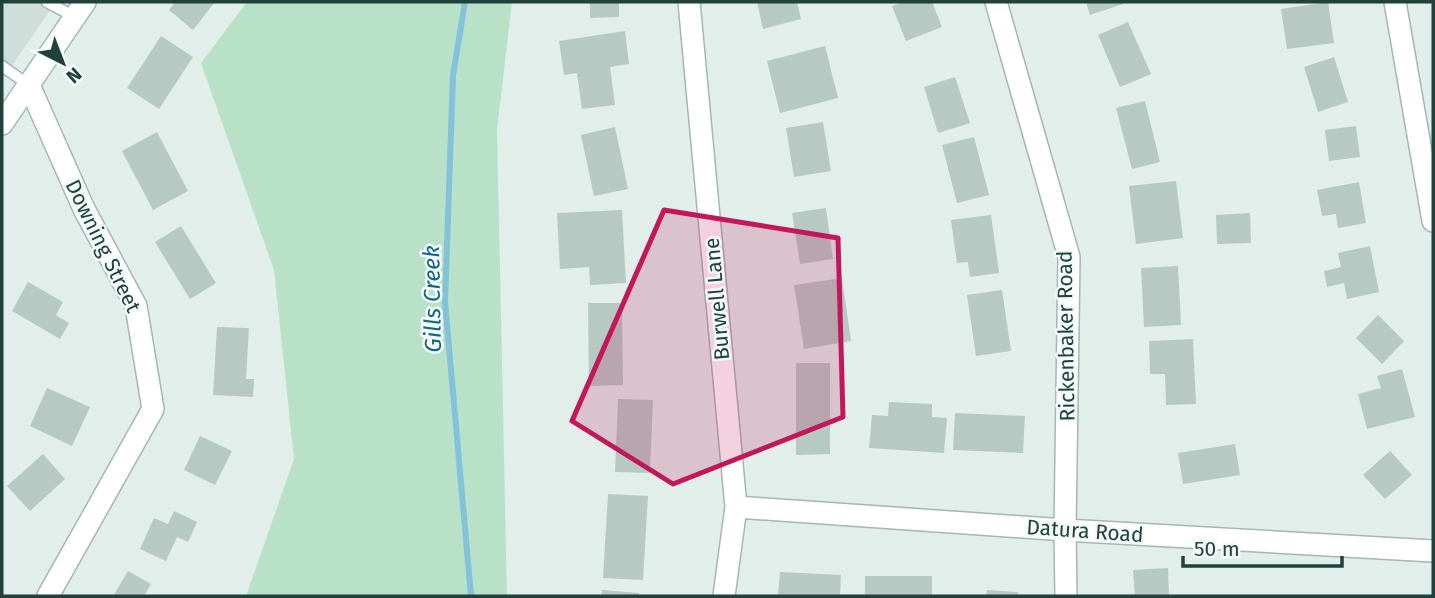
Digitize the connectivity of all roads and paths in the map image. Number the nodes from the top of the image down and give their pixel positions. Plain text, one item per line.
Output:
1 (47, 2) edge
2 (689, 2) edge
3 (996, 2) edge
4 (1395, 2) edge
5 (80, 9) edge
6 (2, 66) edge
7 (29, 85) junction
8 (2, 124) edge
9 (1433, 221) edge
10 (736, 507) junction
11 (1065, 530) junction
12 (1433, 551) edge
13 (48, 596) edge
14 (724, 596) edge
15 (1066, 596) edge

1 - 5 lane
2 - 10 street, Burwell Lane
3 - 11 street, Rickenbaker Road
4 - 9 street
5 - 7 street
6 - 7 lane
7 - 8 street
7 - 13 street, Downing Street
10 - 11 street, Datura Road
10 - 14 street, Burwell Lane
11 - 12 street, Datura Road
11 - 15 street, Rickenbaker Road

